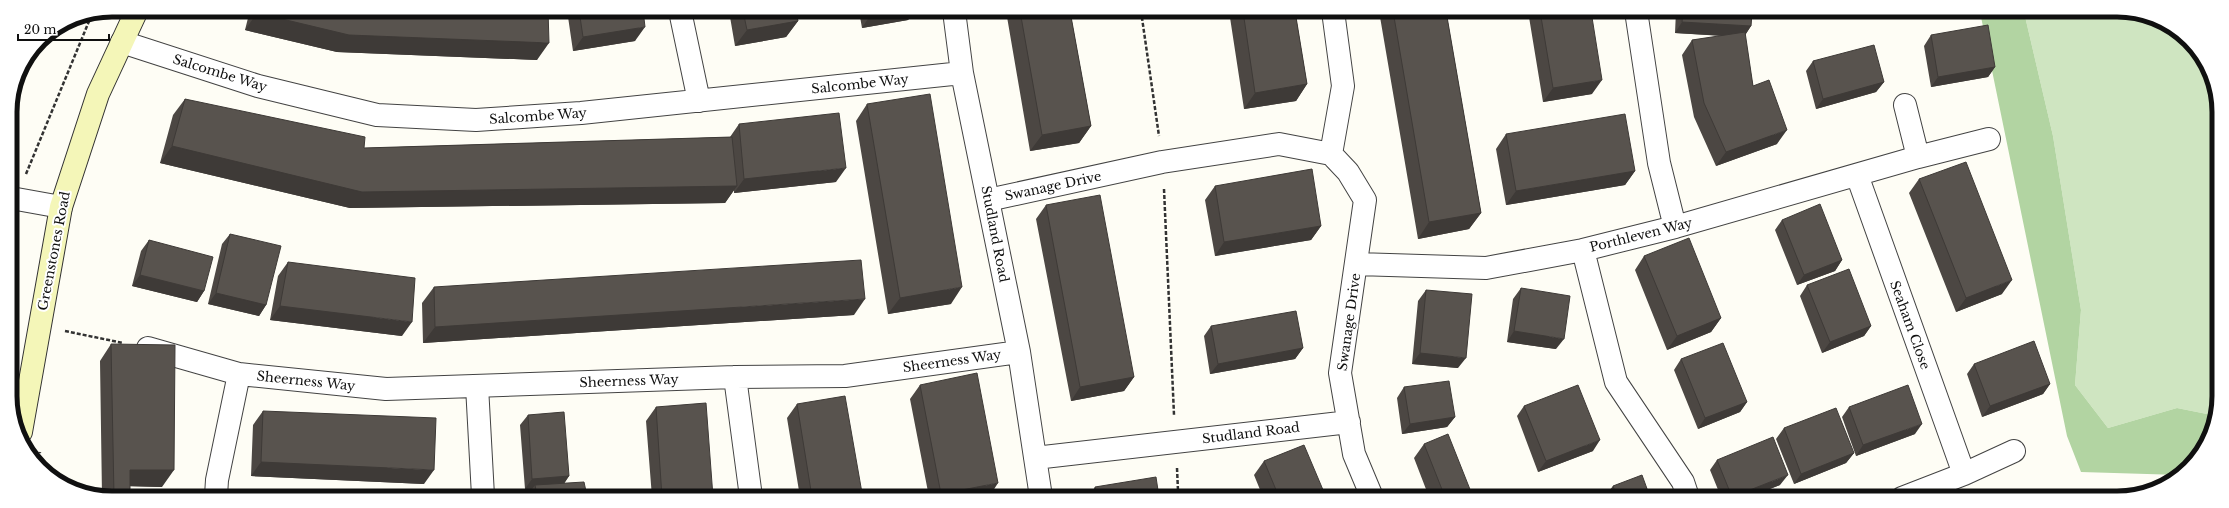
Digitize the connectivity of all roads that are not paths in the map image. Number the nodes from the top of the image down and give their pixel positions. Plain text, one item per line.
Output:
1 (134, 17) edge
2 (681, 17) edge
3 (955, 17) edge
4 (1334, 17) edge
5 (1637, 17) edge
6 (122, 42) junction
7 (962, 74) junction
8 (698, 101) junction
9 (1905, 105) dead end
10 (1988, 139) dead end
11 (1331, 154) junction
12 (1918, 157) junction
13 (1858, 175) junction
14 (17, 199) edge
15 (988, 200) junction
16 (61, 207) junction
17 (1675, 227) junction
18 (1583, 250) junction
19 (1357, 264) junction
20 (148, 348) edge
21 (1018, 352) junction
22 (239, 374) junction
23 (735, 377) junction
24 (476, 386) junction
25 (1349, 422) junction
26 (22, 426) edge
27 (2014, 451) dead end
28 (1035, 458) junction
29 (1964, 474) junction
30 (216, 491) edge
31 (483, 491) edge
32 (750, 491) edge
33 (1039, 491) edge
34 (1369, 491) edge
35 (1686, 491) edge
36 (1920, 491) edge

1 - 6 street, Greenstones Road
2 - 8 street
3 - 7 street, Studland Road
4 - 11 street
5 - 17 street
6 - 8 street, Salcombe Way
6 - 16 street, Greenstones Road
7 - 8 street, Salcombe Way
7 - 15 street, Studland Road
9 - 12 street
10 - 12 street, Porthleven Way
11 - 15 street, Swanage Drive
11 - 19 street, Swanage Drive
12 - 13 street, Porthleven Way
13 - 17 street, Porthleven Way
13 - 29 street, Seaham Close
14 - 16 street
15 - 21 street, Studland Road
16 - 26 street, Greenstones Road
17 - 18 street, Porthleven Way
18 - 19 street, Porthleven Way
18 - 35 street
19 - 25 street, Swanage Drive
20 - 22 street, Sheerness Way
21 - 23 street, Sheerness Way
21 - 28 street, Studland Road
22 - 24 street, Sheerness Way
22 - 30 street, Sheerness Way
23 - 24 street, Sheerness Way
23 - 32 street
24 - 31 street
25 - 28 street, Studland Road
25 - 34 street, Swanage Drive
27 - 29 street
28 - 33 street, Studland Road
29 - 36 street

